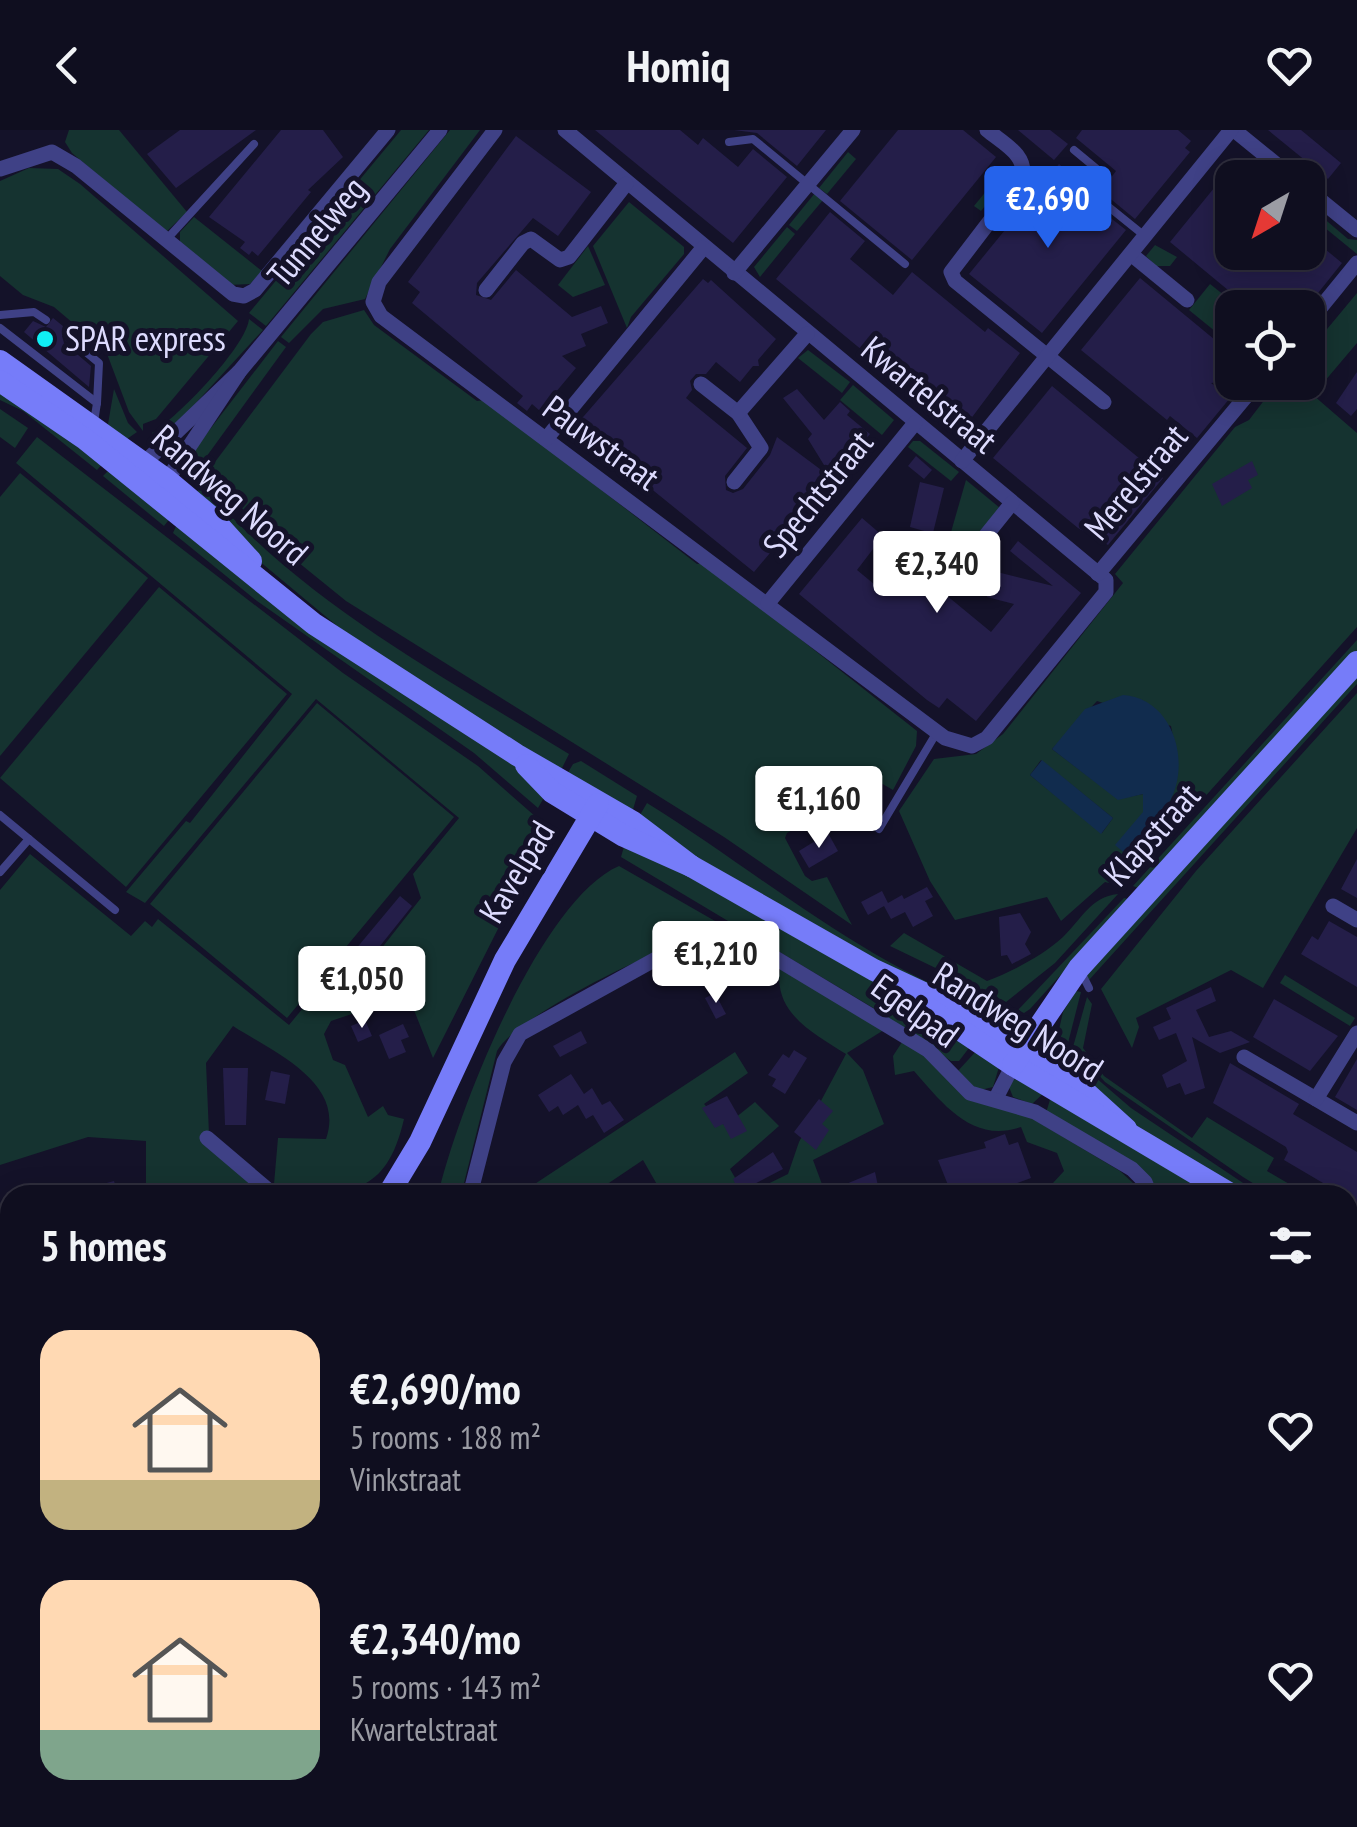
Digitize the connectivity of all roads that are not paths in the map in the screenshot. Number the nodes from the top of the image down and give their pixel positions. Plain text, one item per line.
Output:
1 (388, 130) edge
2 (440, 130) edge
3 (495, 130) edge
4 (565, 130) edge
5 (852, 130) edge
6 (987, 130) edge
7 (1232, 130) edge
8 (729, 142) dead end
9 (254, 144) dead end
10 (1074, 150) dead end
11 (1270, 160) edge
12 (0, 169) edge
13 (626, 184) junction
14 (808, 184) junction
15 (1325, 204) edge
16 (1357, 230) edge
17 (1146, 237) junction
18 (166, 240) junction
19 (703, 248) junction
20 (1132, 256) junction
21 (1357, 263) edge
22 (905, 264) dead end
23 (734, 274) junction
24 (486, 290) dead end
25 (1187, 300) dead end
26 (1325, 302) edge
27 (0, 315) edge
28 (46, 320) dead end
29 (0, 328) edge
30 (807, 334) junction
31 (68, 338) dead end
32 (1049, 357) junction
33 (0, 361) edge
34 (239, 372) junction
35 (0, 381) edge
36 (701, 384) dead end
37 (1243, 400) edge
38 (1104, 402) dead end
39 (97, 403) junction
40 (738, 413) junction
41 (915, 423) junction
42 (89, 433) junction
43 (546, 439) junction
44 (962, 461) junction
45 (144, 462) junction
46 (167, 480) junction
47 (734, 482) dead end
48 (144, 488) junction
49 (1012, 503) junction
50 (944, 549) dead end
51 (1098, 574) junction
52 (768, 603) junction
53 (361, 654) junction
54 (1357, 662) edge
55 (937, 732) junction
56 (595, 809) junction
57 (0, 814) edge
58 (879, 828) dead end
59 (29, 838) junction
60 (0, 872) edge
61 (1333, 906) dead end
62 (116, 910) dead end
63 (1357, 920) edge
64 (1357, 1033) edge
65 (1019, 1056) junction
66 (1244, 1057) dead end
67 (996, 1098) junction
68 (1316, 1099) junction
69 (1357, 1123) edge
70 (207, 1138) dead end
71 (420, 1142) junction
72 (262, 1185) edge
73 (394, 1185) edge
74 (410, 1185) edge
75 (473, 1185) edge
76 (1147, 1185) edge
77 (1216, 1185) edge

1 - 18 street, Tunnelweg
2 - 34 street, Tunnelweg
3 - 43 street, Pauwstraat
4 - 13 street, Kwartelstraat
5 - 14 street
6 - 32 street
7 - 11 street
7 - 17 street
8 - 14 lane
9 - 18 lane
10 - 17 lane
12 - 18 street
13 - 19 street, Kwartelstraat
13 - 24 street
14 - 22 lane
14 - 23 street
15 - 16 street
17 - 20 street
19 - 23 street, Kwartelstraat
19 - 43 street
20 - 25 street
20 - 32 street
21 - 26 street
23 - 30 street, Kwartelstraat
27 - 28 lane
29 - 39 lane
30 - 40 street
30 - 41 street, Kwartelstraat
31 - 39 lane
32 - 38 street
32 - 44 street
33 - 42 main road, Randweg Noord
34 - 45 street, Tunnelweg
34 - 46 street, Tunnelweg
35 - 42 main road, Randweg Noord
36 - 40 street
37 - 51 street, Merelstraat
39 - 42 lane
40 - 47 street
41 - 44 street, Kwartelstraat
41 - 52 street, Spechtstraat
42 - 45 main road, Randweg Noord
42 - 48 main road, Randweg Noord
43 - 52 street, Pauwstraat
44 - 49 street, Kwartelstraat
45 - 46 main road, Randweg Noord
45 - 48 street
46 - 48 street
46 - 53 main road, Randweg Noord
48 - 53 main road, Randweg Noord
49 - 50 street
49 - 51 street, Kwartelstraat
51 - 55 street, Pauwstraat
52 - 55 street, Pauwstraat
53 - 56 main road, Randweg Noord
54 - 65 main road, Klapstraat
55 - 58 lane
56 - 65 main road, Randweg Noord
56 - 71 main road, Kavelpad
57 - 59 lane
59 - 60 lane
59 - 62 lane
61 - 63 street
64 - 68 street
65 - 67 street
65 - 77 main road, Randweg Noord
66 - 68 street
67 - 75 street, Egelpad
67 - 76 street, Egelpad
68 - 69 street
70 - 72 street
71 - 73 main road, Kavelpad
71 - 74 main road, Kavelpad

